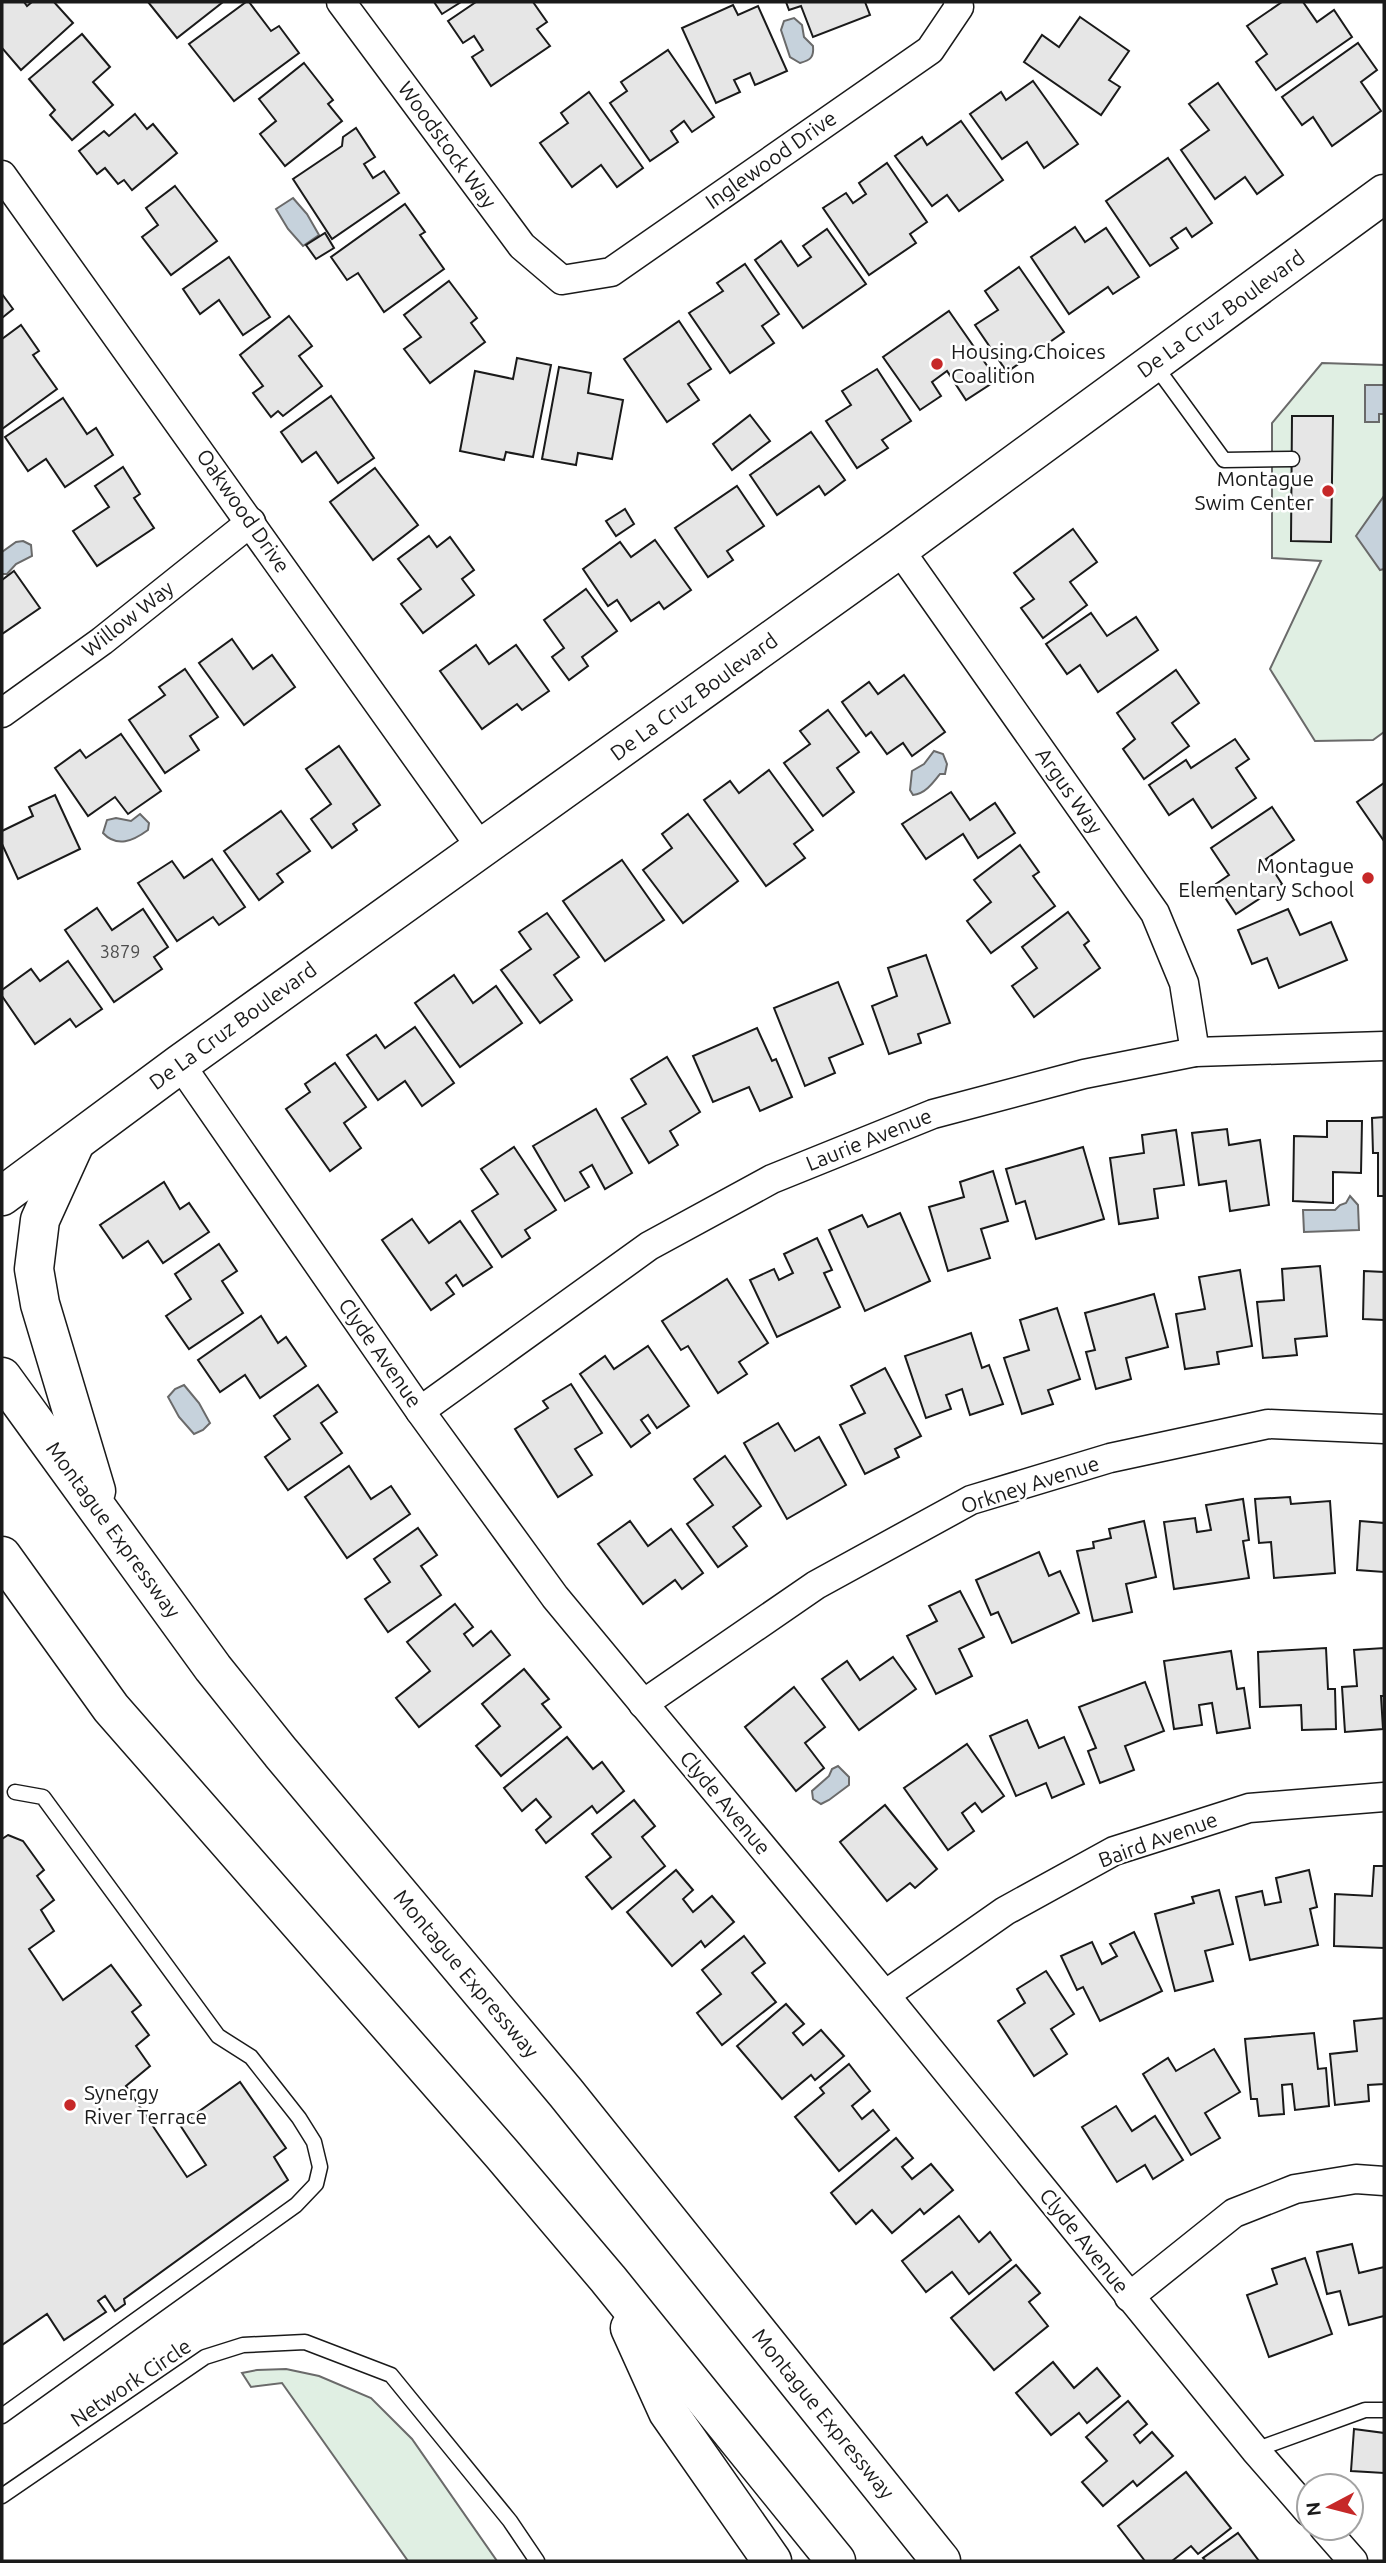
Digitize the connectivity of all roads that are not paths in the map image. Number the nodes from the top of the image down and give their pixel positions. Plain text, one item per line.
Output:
1 (341, 2) edge
2 (959, 4) edge
3 (2, 175) edge
4 (1384, 194) edge
5 (562, 279) joint
6 (1153, 363) junction
7 (1292, 460) dead end
8 (251, 522) junction
9 (900, 549) junction
10 (2, 713) edge
11 (482, 849) junction
12 (1384, 1046) edge
13 (1195, 1052) junction
14 (180, 1063) junction
15 (75, 1143) junction
16 (2, 1196) edge
17 (2, 1377) edge
18 (420, 1411) junction
19 (1384, 1429) edge
20 (103, 1516) junction
21 (2, 1556) edge
22 (643, 1704) junction
23 (15, 1792) dead end
24 (1384, 1797) edge
25 (885, 1996) junction
26 (1384, 2181) edge
27 (608, 2279) junction
28 (1129, 2297) junction
29 (1384, 2410) edge
30 (2, 2416) edge
31 (1255, 2450) junction
32 (2, 2496) edge
33 (1295, 2496) edge
34 (1336, 2542) edge
35 (537, 2561) edge
36 (772, 2561) edge
37 (836, 2561) edge
38 (941, 2561) edge
39 (1353, 2561) edge

1 - 5 street, Woodstock Way
2 - 5 street, Inglewood Drive
3 - 8 street, Oakwood Drive
4 - 6 main road, De La Cruz Boulevard
6 - 7 lane
6 - 9 main road, De La Cruz Boulevard
8 - 10 street, Willow Way
8 - 11 street, Oakwood Drive
9 - 11 main road, De La Cruz Boulevard
9 - 13 street, Argus Way
11 - 14 main road, De La Cruz Boulevard
12 - 13 street, Laurie Avenue
13 - 18 street, Laurie Avenue
14 - 15 main road, De La Cruz Boulevard
14 - 18 street, Clyde Avenue
15 - 16 main road, De La Cruz Boulevard
15 - 20 main road
17 - 20 main road, Montague Expressway
18 - 22 street, Clyde Avenue
19 - 22 street, Orkney Avenue
20 - 38 main road, Montague Expressway
21 - 27 main road
22 - 25 street, Clyde Avenue
23 - 30 lane
24 - 25 street, Baird Avenue
25 - 28 street, Clyde Avenue
26 - 28 street
27 - 36 main road
27 - 37 main road
28 - 31 street, Clyde Avenue
29 - 31 lane
31 - 33 street, Clyde Avenue
32 - 35 lane, Network Circle
34 - 39 street

